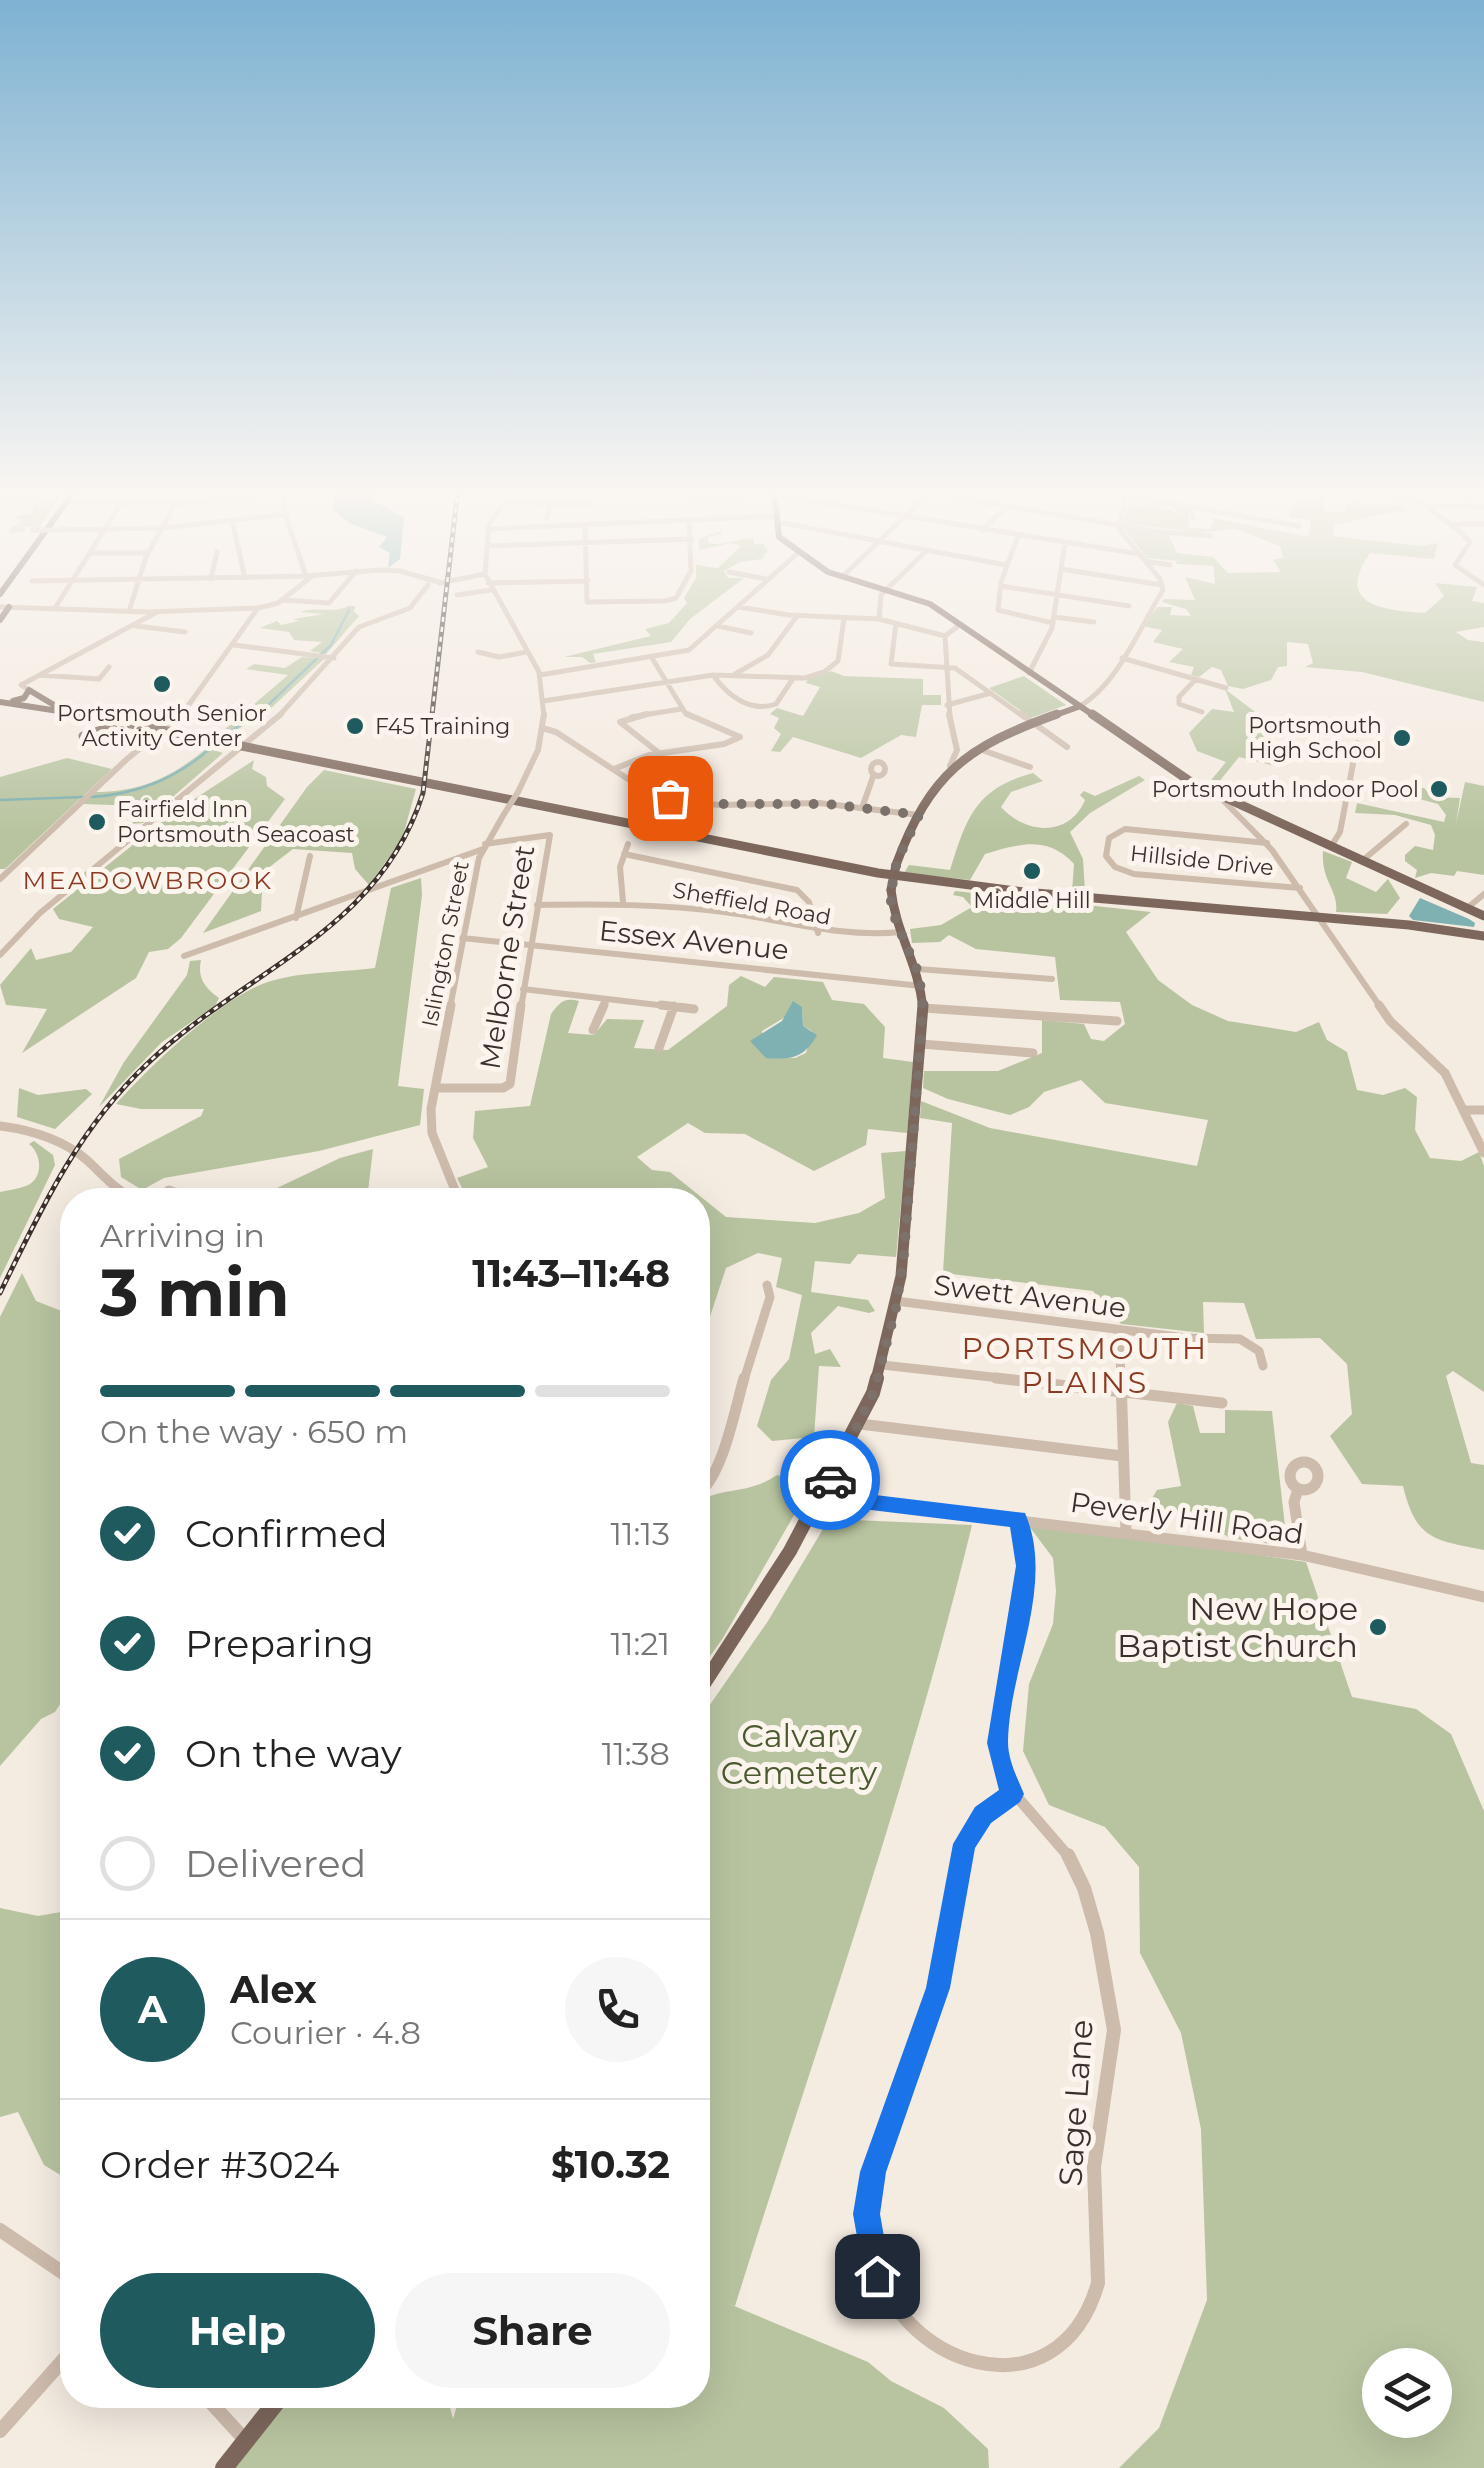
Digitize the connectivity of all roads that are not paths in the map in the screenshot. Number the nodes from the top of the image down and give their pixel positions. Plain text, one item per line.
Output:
1 (57, 604) edge
2 (131, 604) edge
3 (270, 604) edge
4 (412, 604) edge
5 (499, 604) edge
6 (880, 604) edge
7 (930, 604) edge
8 (1000, 604) edge
9 (1056, 604) edge
10 (1117, 604) edge
11 (1156, 604) edge
12 (738, 606) joint
13 (1129, 606) dead end
14 (4, 607) edge
15 (54, 608) junction
16 (258, 608) junction
17 (129, 611) junction
18 (157, 612) junction
19 (797, 616) junction
20 (844, 618) junction
21 (879, 618) junction
22 (0, 620) edge
23 (1053, 620) junction
24 (1094, 622) dead end
25 (896, 623) junction
26 (136, 626) junction
27 (718, 626) junction
28 (958, 626) junction
29 (185, 632) dead end
30 (752, 633) dead end
31 (945, 636) junction
32 (234, 645) junction
33 (478, 652) dead end
34 (527, 652) junction
35 (313, 655) joint
36 (330, 657) junction
37 (652, 658) junction
38 (1122, 658) junction
39 (947, 666) junction
40 (108, 668) dead end
41 (1028, 673) junction
42 (540, 674) junction
43 (735, 674) junction
44 (39, 675) junction
45 (713, 675) junction
46 (792, 680) junction
47 (1195, 680) junction
48 (666, 682) junction
49 (1226, 688) dead end
50 (29, 690) junction
51 (990, 693) junction
52 (544, 701) junction
53 (1, 704) edge
54 (947, 705) junction
55 (1078, 707) junction
56 (681, 709) junction
57 (1202, 712) dead end
58 (73, 713) junction
59 (277, 716) joint
60 (86, 720) junction
61 (1034, 722) junction
62 (114, 726) junction
63 (542, 728) junction
64 (160, 732) junction
65 (1357, 742) dead end
66 (956, 743) junction
67 (1068, 747) dead end
68 (239, 748) junction
69 (978, 749) junction
70 (659, 753) junction
71 (950, 766) junction
72 (1030, 767) dead end
73 (614, 769) junction
74 (874, 774) dead end
75 (206, 777) joint
76 (518, 792) joint
77 (1216, 793) junction
78 (862, 808) junction
79 (504, 814) joint
80 (919, 815) junction
81 (1406, 824) dead end
82 (1267, 843) junction
83 (628, 844) dead end
84 (1332, 845) junction
85 (482, 850) junction
86 (624, 854) junction
87 (310, 856) dead end
88 (1363, 860) junction
89 (0, 879) edge
90 (1300, 888) junction
91 (1484, 894) edge
92 (623, 902) junction
93 (537, 905) junction
94 (1466, 909) junction
95 (296, 918) junction
96 (1484, 918) edge
97 (1322, 921) junction
98 (901, 932) junction
99 (818, 933) junction
100 (462, 938) junction
101 (1484, 940) edge
102 (529, 945) junction
103 (0, 955) edge
104 (184, 956) dead end
105 (918, 969) junction
106 (1052, 979) dead end
107 (922, 986) junction
108 (522, 989) junction
109 (607, 998) junction
110 (674, 1006) junction
111 (694, 1008) dead end
112 (923, 1008) junction
113 (1117, 1021) dead end
114 (593, 1030) dead end
115 (921, 1044) junction
116 (659, 1048) dead end
117 (1033, 1053) dead end
118 (435, 1088) junction
119 (1464, 1110) junction
120 (1484, 1110) edge
121 (0, 1126) edge
122 (1484, 1153) edge
123 (113, 1188) edge
124 (454, 1188) edge
125 (767, 1285) dead end
126 (896, 1301) junction
127 (1119, 1330) junction
128 (882, 1364) junction
129 (1263, 1366) dead end
130 (1119, 1391) junction
131 (1222, 1403) dead end
132 (860, 1424) junction
133 (1122, 1456) junction
134 (710, 1467) edge
135 (1298, 1488) dead end
136 (820, 1497) junction
137 (1018, 1519) junction
138 (1126, 1532) junction
139 (1302, 1556) junction
140 (1484, 1597) edge
141 (710, 1675) edge
142 (1012, 1794) junction
143 (0, 2230) edge
144 (60, 2271) edge
145 (60, 2364) edge
146 (216, 2408) edge
147 (272, 2408) edge
148 (0, 2432) edge
149 (246, 2441) junction
150 (224, 2468) edge

1 - 15 street
2 - 17 street
3 - 16 street
4 - 36 street
5 - 34 street, Islington Street
6 - 21 street
7 - 28 main road
8 - 23 street
9 - 23 street
10 - 13 street
11 - 38 street
12 - 19 street
12 - 27 street
14 - 15 street
14 - 22 main road
15 - 17 street
16 - 18 street
16 - 32 street
17 - 18 street
18 - 26 street
19 - 20 street
19 - 43 street
20 - 21 street
20 - 46 street
21 - 25 street
23 - 24 street
23 - 41 street
25 - 31 street
25 - 39 street
26 - 29 street
26 - 44 street
27 - 30 street
27 - 37 street
28 - 31 street
28 - 41 main road
31 - 39 street
32 - 35 street
32 - 64 street
33 - 34 street
34 - 42 street, Islington Street
35 - 36 street
36 - 59 street
37 - 42 street
37 - 48 street
38 - 47 street
38 - 55 street
39 - 51 street
39 - 54 street
40 - 44 street
41 - 55 main road
42 - 52 street, Islington Street
43 - 45 street
43 - 46 street
44 - 50 street
45 - 46 street
45 - 48 street
47 - 49 street
47 - 57 street
48 - 52 street
48 - 56 street
50 - 53 main road
50 - 58 main road
51 - 54 street
51 - 61 street
52 - 63 street, Islington Street
53 - 58 main road
53 - 60 main road
54 - 66 street
55 - 61 main road
55 - 77 main road
56 - 70 street
56 - 70 street
58 - 64 main road
59 - 68 street
60 - 62 main road
60 - 62 main road
61 - 67 street
61 - 69 main road
62 - 64 main road
63 - 73 street
63 - 76 street, Islington Street
64 - 68 main road
64 - 89 street
65 - 84 street
66 - 69 street
66 - 71 street
68 - 75 street
68 - 97 main road
69 - 71 main road
69 - 72 street
70 - 73 street
71 - 80 main road
73 - 78 street
74 - 78 street
75 - 103 street
76 - 79 street, Islington Street, bridge
77 - 82 street
77 - 84 main road
78 - 80 street
79 - 85 street, Islington Street
80 - 98 main road, bridge
81 - 88 street
82 - 90 street
82 - 90 street, Hillside Drive
83 - 86 street
84 - 88 main road
85 - 93 street, Melborne Street
85 - 95 street
85 - 100 street, Islington Street
86 - 92 street
86 - 99 street
87 - 95 street
88 - 94 main road
90 - 97 street
91 - 94 street
92 - 93 street, Sheffield Road
92 - 99 street, Sheffield Road
93 - 102 street, Melborne Street
94 - 96 main road
95 - 104 street
97 - 101 main road
97 - 119 street
98 - 99 street, Sheffield Road
98 - 105 main road
100 - 102 street, Essex Avenue
100 - 118 street, Islington Street
102 - 107 street, Essex Avenue
102 - 108 street, Melborne Street
105 - 106 street
105 - 107 main road
107 - 112 main road
108 - 109 street
108 - 118 street, Melborne Street
109 - 110 street
109 - 114 street
110 - 111 street
110 - 116 street
112 - 113 street
112 - 115 main road
115 - 117 street
115 - 126 main road
118 - 124 street, Islington Street
119 - 120 street
119 - 122 street
121 - 123 street
125 - 134 street
126 - 127 street, Swett Avenue
126 - 128 main road
127 - 129 street, Swett Avenue
127 - 130 street
128 - 130 street
128 - 132 main road
130 - 131 street
130 - 133 street
132 - 133 street
132 - 136 main road
133 - 138 street
135 - 139 street
136 - 137 street, Peverly Hill Road
136 - 141 main road
137 - 138 street, Peverly Hill Road
137 - 142 street
138 - 139 street, Peverly Hill Road
139 - 140 street, Peverly Hill Road
142 - 142 street, Sage Lane
143 - 144 street
145 - 148 street
146 - 149 street
147 - 149 main road
149 - 150 main road

